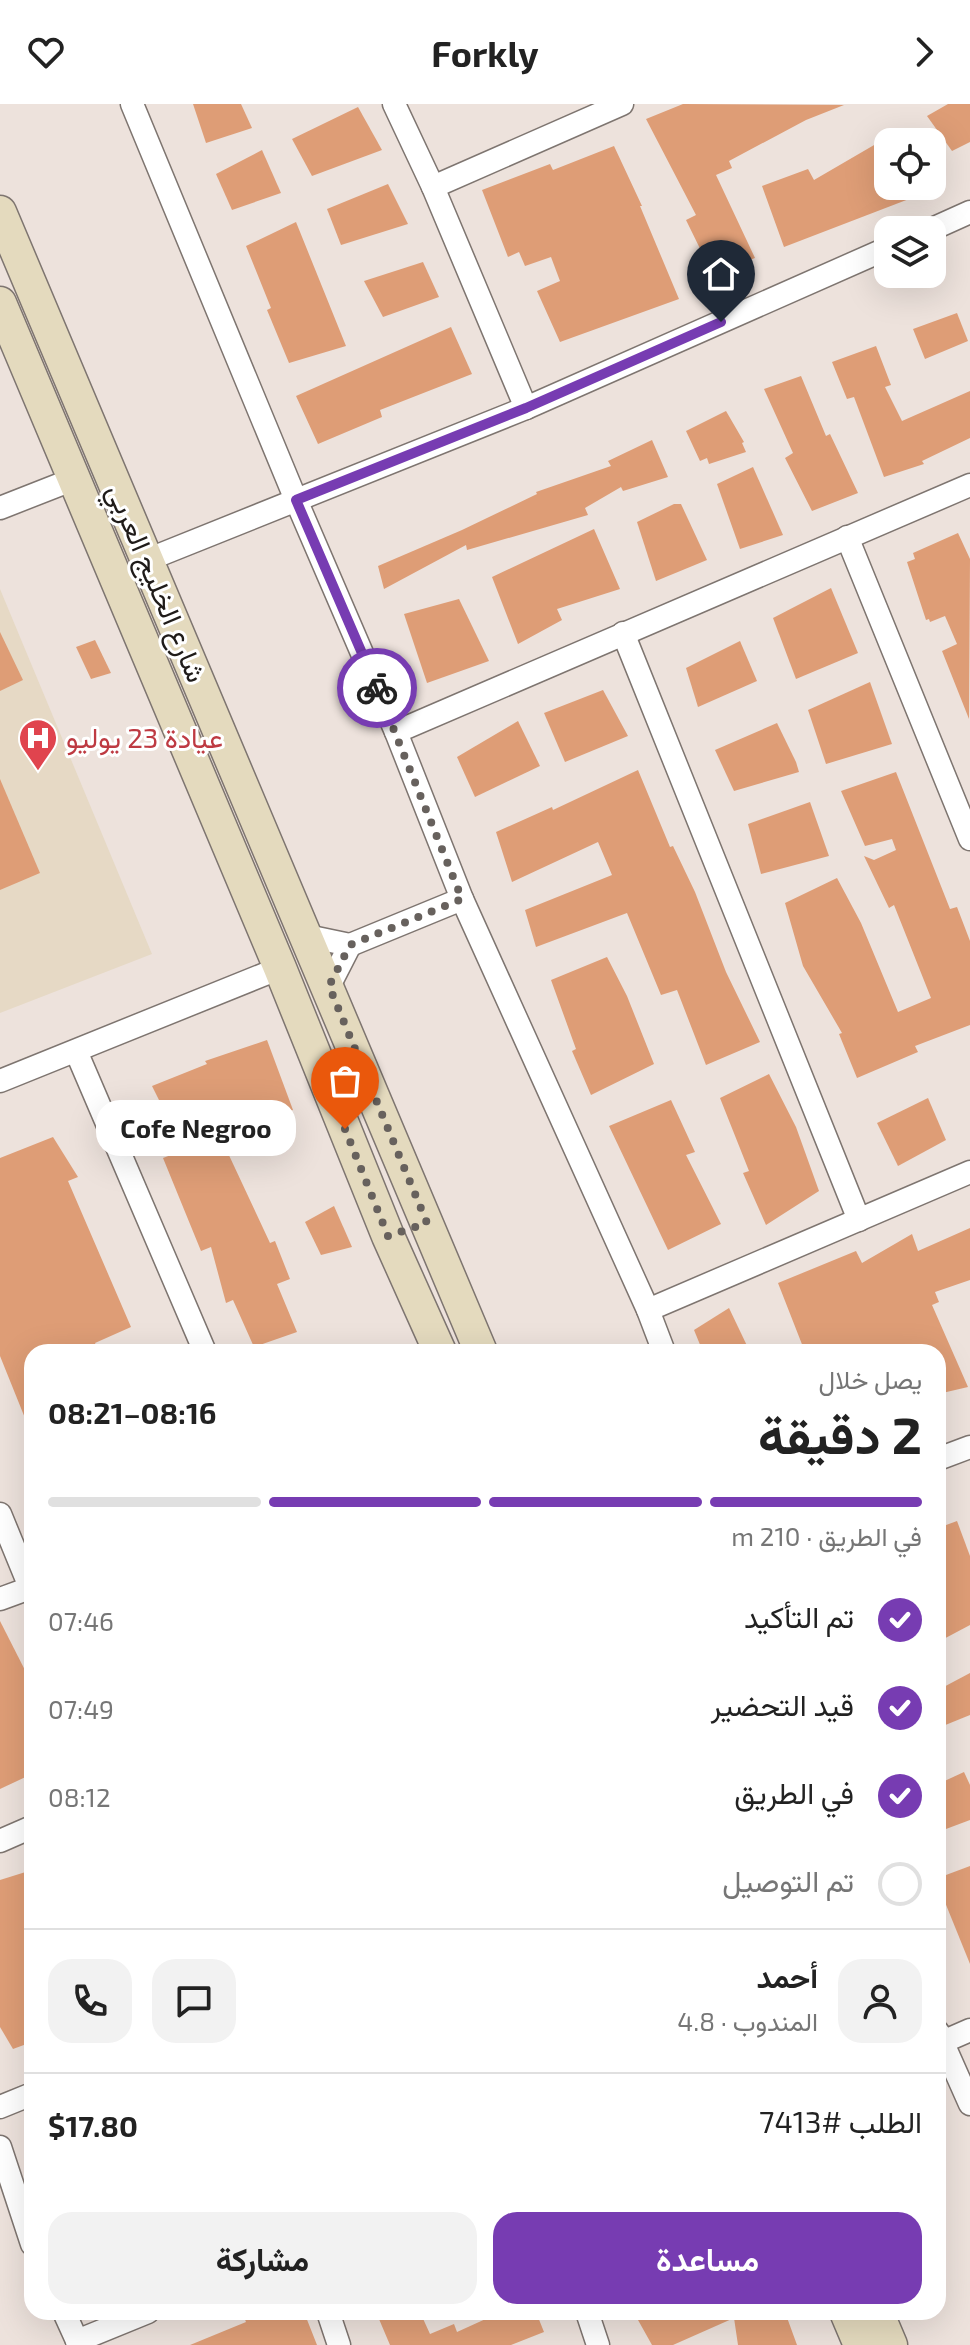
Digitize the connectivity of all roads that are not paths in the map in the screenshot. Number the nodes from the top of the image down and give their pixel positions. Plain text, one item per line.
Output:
1 (132, 104) edge
2 (394, 104) edge
3 (622, 104) edge
4 (577, 114) edge
5 (433, 187) junction
6 (0, 212) edge
7 (969, 214) edge
8 (946, 223) edge
9 (874, 254) edge
10 (0, 303) edge
11 (526, 408) junction
12 (74, 479) junction
13 (970, 485) edge
14 (296, 500) junction
15 (0, 508) edge
16 (847, 537) junction
17 (147, 560) junction
18 (623, 633) junction
19 (396, 732) junction
20 (970, 839) edge
21 (462, 899) junction
22 (307, 936) junction
23 (350, 945) junction
24 (280, 968) junction
25 (329, 986) junction
26 (76, 1051) junction
27 (0, 1081) edge
28 (970, 1172) edge
29 (859, 1220) junction
30 (427, 1223) junction
31 (388, 1236) junction
32 (648, 1310) junction
33 (202, 1344) edge
34 (436, 1344) edge
35 (478, 1344) edge
36 (661, 1344) edge
37 (970, 1447) edge
38 (946, 1456) edge
39 (0, 1514) edge
40 (24, 1573) edge
41 (24, 1592) edge
42 (0, 1599) edge
43 (24, 1830) edge
44 (0, 1841) edge
45 (970, 2030) edge
46 (946, 2037) edge
47 (946, 2054) edge
48 (24, 2097) edge
49 (970, 2104) edge
50 (0, 2107) edge
51 (0, 2147) edge
52 (24, 2220) edge
53 (68, 2320) edge
54 (130, 2320) edge
55 (331, 2320) edge
56 (590, 2320) edge
57 (849, 2320) edge
58 (880, 2320) edge
59 (78, 2343) edge
60 (339, 2345) edge
61 (598, 2345) edge
62 (860, 2345) edge
63 (891, 2345) edge

1 - 14 street
2 - 5 street
3 - 4 street
4 - 5 street
5 - 11 street
6 - 17 main road, شارع الخليج العربي
7 - 8 street
9 - 11 street
10 - 12 main road, شارع الخليج العربي
11 - 14 street
12 - 15 street
12 - 24 main road, شارع الخليج العربي
13 - 16 street
14 - 17 street
14 - 19 street
16 - 18 street
16 - 20 street
17 - 22 main road, شارع الخليج العربي
18 - 19 street
18 - 29 street
19 - 21 street
21 - 23 street
21 - 32 street
22 - 23 street
22 - 25 main road, شارع الخليج العربي
23 - 25 street
24 - 26 street
24 - 31 main road, شارع الخليج العربي
25 - 30 main road, شارع الخليج العربي
26 - 27 street
26 - 33 street
28 - 29 street
29 - 32 street
30 - 31 main road
30 - 35 main road, شارع الخليج العربي
31 - 34 main road, شارع الخليج العربي
32 - 36 street
37 - 38 street
39 - 40 street
41 - 42 street
43 - 44 street
45 - 46 street
47 - 49 street
48 - 50 street
51 - 52 street
53 - 59 street
54 - 59 street
55 - 60 street
56 - 61 street
57 - 62 main road
58 - 63 main road

